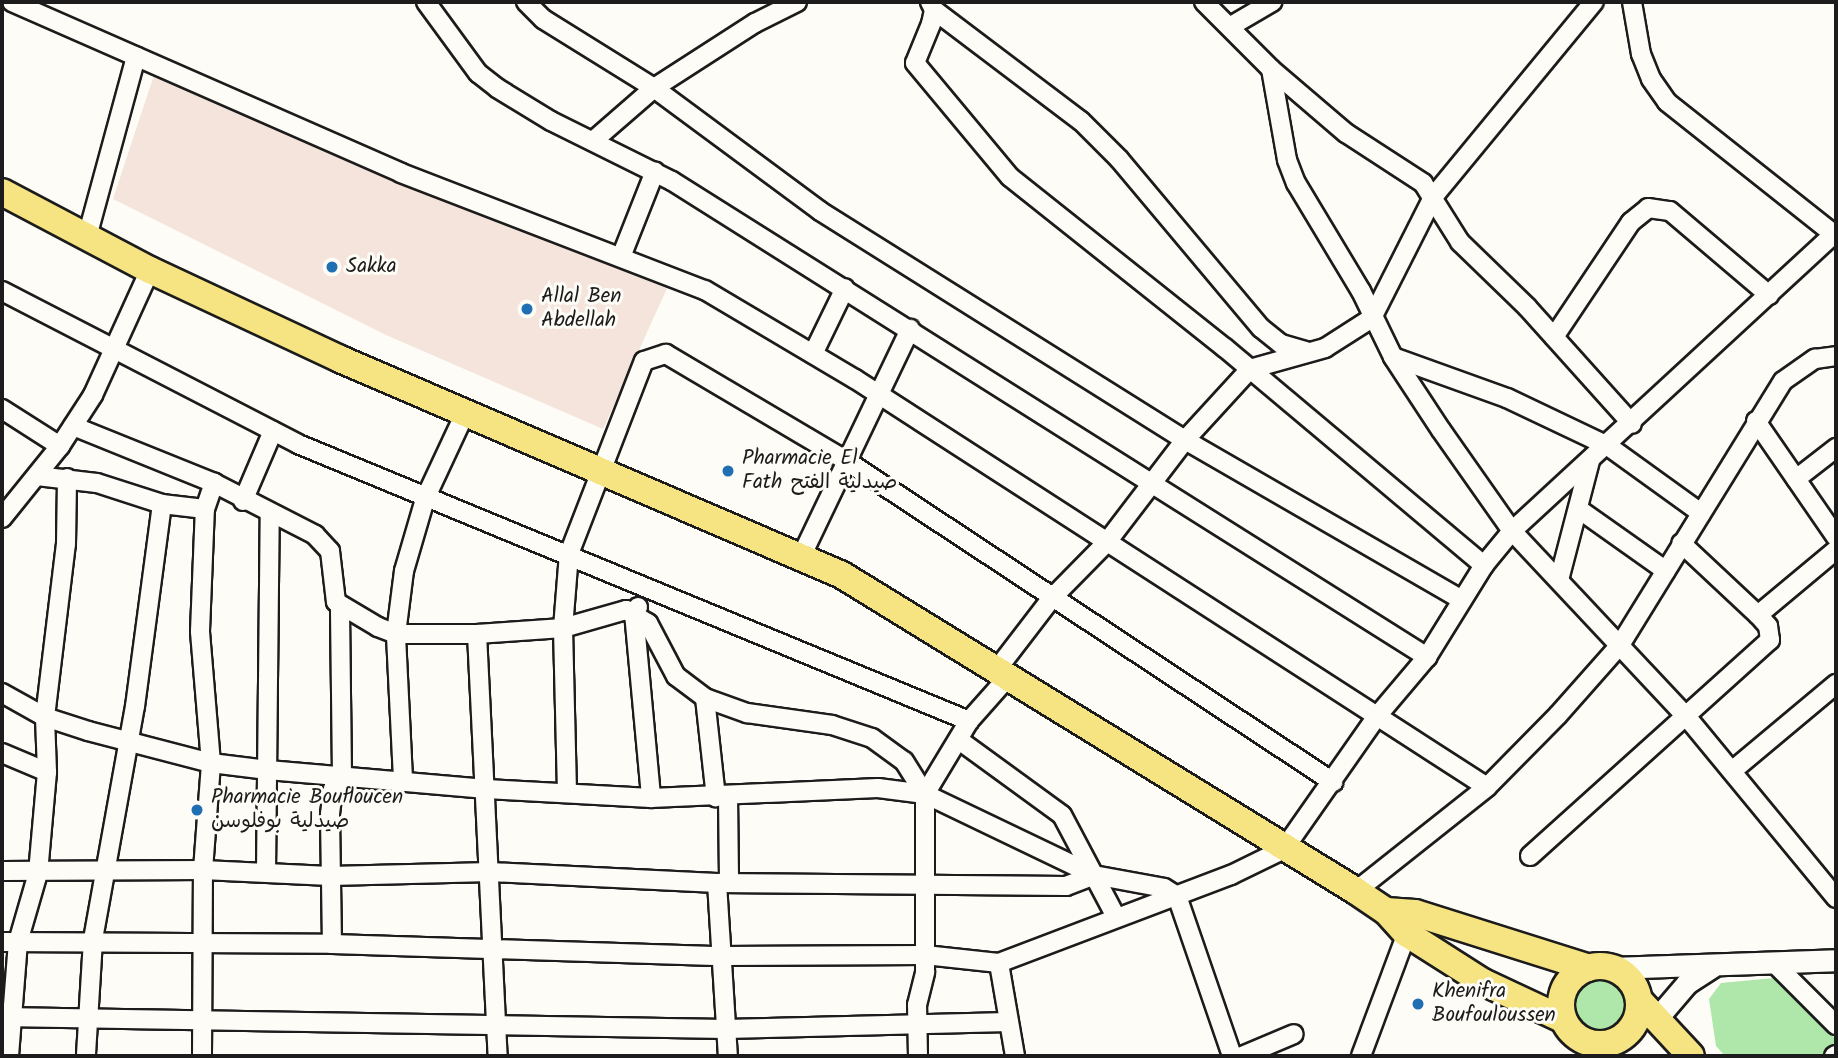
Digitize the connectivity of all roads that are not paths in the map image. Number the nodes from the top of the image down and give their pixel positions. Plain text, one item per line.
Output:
1 (12, 2) edge
2 (426, 2) edge
3 (526, 2) edge
4 (797, 2) edge
5 (1204, 2) edge
6 (1272, 2) edge
7 (1594, 2) edge
8 (1632, 2) edge
9 (932, 6) edge
10 (1231, 26) junction
11 (136, 57) junction
12 (1271, 69) junction
13 (654, 88) junction
14 (593, 141) junction
15 (655, 172) junction
16 (2, 192) edge
17 (1433, 197) junction
18 (1835, 235) edge
19 (87, 237) junction
20 (621, 257) junction
21 (150, 270) junction
22 (845, 288) junction
23 (2, 291) edge
24 (1769, 295) junction
25 (1372, 318) junction
26 (910, 329) junction
27 (1554, 337) junction
28 (1311, 351) junction
29 (115, 353) junction
30 (813, 354) junction
31 (1836, 356) edge
32 (1393, 357) junction
33 (1250, 369) junction
34 (879, 394) junction
35 (466, 411) junction
36 (3, 412) edge
37 (1756, 421) junction
38 (1632, 424) junction
39 (73, 426) junction
40 (273, 431) junction
41 (1185, 440) junction
42 (60, 446) junction
43 (1608, 446) junction
44 (1836, 448) edge
45 (845, 460) junction
46 (1590, 461) junction
47 (603, 472) junction
48 (37, 476) junction
49 (67, 478) junction
50 (1796, 479) junction
51 (1151, 482) junction
52 (214, 483) junction
53 (425, 499) junction
54 (243, 501) junction
55 (162, 505) junction
56 (205, 509) junction
57 (1580, 510) junction
58 (1701, 513) junction
59 (270, 516) junction
60 (2, 518) edge
61 (1512, 531) junction
62 (1836, 537) edge
63 (1107, 542) junction
64 (1681, 543) junction
65 (1836, 550) edge
66 (569, 554) junction
67 (801, 557) junction
68 (1484, 565) junction
69 (1666, 571) junction
70 (1559, 580) junction
71 (649, 592) junction
72 (1051, 598) junction
73 (1462, 600) junction
74 (340, 606) junction
75 (634, 613) junction
76 (1758, 615) junction
77 (563, 628) junction
78 (396, 634) junction
79 (477, 634) junction
80 (1620, 645) junction
81 (1427, 657) junction
82 (1004, 672) junction
83 (2, 693) edge
84 (1833, 694) edge
85 (705, 698) junction
86 (1378, 715) junction
87 (1686, 716) junction
88 (46, 717) junction
89 (969, 721) junction
90 (958, 740) junction
91 (127, 741) junction
92 (2, 753) edge
93 (211, 763) junction
94 (268, 770) junction
95 (1732, 771) junction
96 (47, 772) junction
97 (342, 775) junction
98 (403, 779) junction
99 (1333, 782) junction
100 (1487, 787) junction
101 (486, 789) junction
102 (567, 792) junction
103 (925, 794) junction
104 (651, 797) junction
105 (722, 797) junction
106 (1284, 849) junction
107 (1530, 856) dead end
108 (105, 870) junction
109 (203, 870) junction
110 (2, 871) edge
111 (266, 872) junction
112 (491, 872) junction
113 (38, 873) junction
114 (1094, 875) junction
115 (330, 876) junction
116 (723, 881) junction
117 (925, 883) junction
118 (1356, 891) junction
119 (1177, 896) junction
120 (1836, 898) edge
121 (1116, 918) junction
122 (1411, 923) junction
123 (93, 940) junction
124 (10, 942) edge
125 (204, 942) junction
126 (332, 944) junction
127 (493, 952) junction
128 (925, 955) junction
129 (722, 956) junction
130 (1836, 960) edge
131 (999, 963) junction
132 (1776, 965) junction
133 (1712, 967) junction
134 (1600, 968) junction
135 (1648, 1008) junction
136 (7, 1017) edge
137 (202, 1018) junction
138 (89, 1019) junction
139 (1564, 1020) junction
140 (1009, 1022) junction
141 (1836, 1025) edge
142 (496, 1027) junction
143 (915, 1027) junction
144 (726, 1028) junction
145 (1294, 1034) dead end
146 (1603, 1050) edge
147 (1679, 1051) edge
148 (9, 1056) edge
149 (86, 1056) edge
150 (202, 1056) edge
151 (498, 1056) edge
152 (728, 1056) edge
153 (918, 1056) edge
154 (1015, 1056) edge
155 (1232, 1056) edge
156 (1242, 1056) edge
157 (1361, 1056) edge

1 - 11 street
2 - 14 street
3 - 13 street
4 - 13 street
5 - 10 street
6 - 10 street
7 - 17 street
8 - 18 street
9 - 28 street
9 - 33 street
10 - 12 street
11 - 19 street
11 - 20 street
12 - 17 street
12 - 25 street
13 - 14 street
13 - 41 street
14 - 15 street
15 - 20 street
15 - 22 street
16 - 19 main road
17 - 25 street
17 - 27 street
18 - 24 street
19 - 21 main road
20 - 30 street
21 - 29 street
21 - 35 main road
22 - 26 street
22 - 30 street
23 - 29 street
24 - 27 street
24 - 38 street
25 - 28 street
25 - 32 street
26 - 34 street
26 - 51 street
27 - 38 street
28 - 33 street
29 - 39 street
29 - 40 street
30 - 34 street
31 - 37 street
32 - 43 street
32 - 61 street
33 - 41 street
33 - 68 street
34 - 45 street
34 - 63 street
35 - 47 main road
35 - 53 street
36 - 42 street
37 - 50 street
37 - 58 street
38 - 43 street
39 - 42 street
39 - 52 street
40 - 53 street
40 - 54 street
41 - 51 street
41 - 73 street
42 - 48 street
43 - 46 street
43 - 58 street
44 - 50 street
45 - 47 street
45 - 67 street
45 - 72 street
46 - 57 street
46 - 61 street
47 - 66 street
47 - 67 main road
48 - 49 street
48 - 60 street
49 - 55 street
49 - 88 street
50 - 62 street
51 - 63 street
51 - 81 street
52 - 54 street
52 - 56 street
53 - 66 street
53 - 78 street
54 - 59 street
55 - 56 street
55 - 91 street
56 - 93 street
57 - 69 street
57 - 70 street
58 - 64 street
59 - 74 street
59 - 94 street
61 - 68 street
61 - 70 street
63 - 72 street
63 - 86 street
64 - 69 street
64 - 76 street
65 - 76 street
66 - 71 street
66 - 77 street
67 - 82 main road
68 - 73 street
69 - 80 street
70 - 80 street
71 - 75 street
71 - 89 street
72 - 82 street
72 - 99 street
73 - 81 street
74 - 78 street
74 - 97 street
75 - 77 street
75 - 85 street
75 - 104 street
76 - 87 street
77 - 79 street
77 - 102 street
78 - 79 street
78 - 98 street
79 - 101 street
80 - 87 street
80 - 100 street
81 - 86 street
82 - 89 street
82 - 106 main road
83 - 88 street
84 - 95 street
85 - 103 street
85 - 105 street
86 - 99 street
86 - 100 street
87 - 95 street
87 - 107 street
88 - 91 street
88 - 96 street
89 - 90 street
90 - 103 street
90 - 114 street
91 - 93 street
91 - 108 street
92 - 96 street
93 - 94 street
93 - 109 street
94 - 97 street
94 - 111 street
95 - 120 street
96 - 113 street
97 - 98 street
97 - 115 street
98 - 101 street
99 - 106 street
100 - 118 street
101 - 102 street
101 - 112 street
102 - 104 street
103 - 105 street
103 - 114 street
103 - 117 street
104 - 105 street
105 - 116 street
106 - 118 main road
106 - 119 street
108 - 109 street
108 - 113 street
108 - 123 street
109 - 111 street
109 - 125 street
110 - 113 street
111 - 115 street
112 - 115 street
112 - 116 street
112 - 127 street
113 - 124 street
114 - 117 street
114 - 119 street
114 - 121 street
115 - 126 street
116 - 117 street
116 - 129 street
117 - 128 street
118 - 122 main road
119 - 121 street
119 - 155 street
121 - 131 street
122 - 134 main road
122 - 139 main road
122 - 157 street
123 - 124 street
123 - 125 street
123 - 138 street
124 - 136 street
125 - 126 street
125 - 137 street
126 - 127 street
127 - 129 street
127 - 142 street
128 - 129 street
128 - 131 street
128 - 143 street
129 - 144 street
130 - 132 street
131 - 140 street
132 - 133 street
132 - 141 street
133 - 134 street
133 - 135 street
134 - 135 main road
134 - 139 main road
135 - 146 main road
135 - 147 main road
136 - 138 street
136 - 148 street
137 - 138 street
137 - 142 street
137 - 150 street
138 - 149 street
139 - 146 main road
140 - 143 street
140 - 154 street
142 - 144 street
142 - 151 street
143 - 144 street
143 - 153 street
144 - 152 street
145 - 156 street

